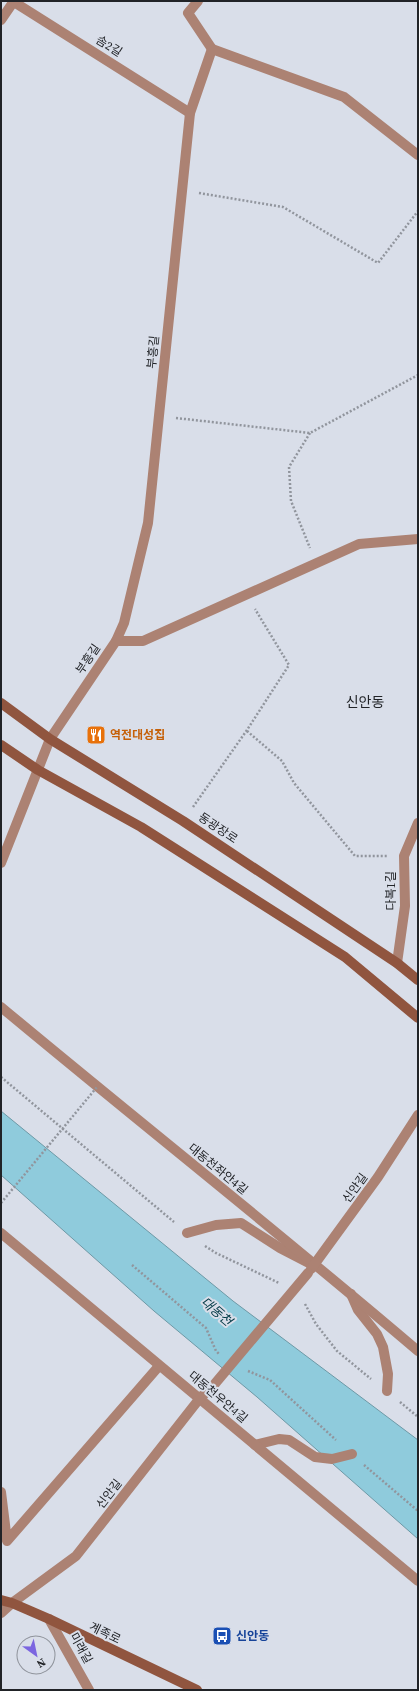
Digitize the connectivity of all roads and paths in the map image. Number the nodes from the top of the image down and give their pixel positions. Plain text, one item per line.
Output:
1 (14, 1) edge
2 (198, 1) edge
3 (1, 20) edge
4 (212, 49) junction
5 (190, 113) junction
6 (418, 155) edge
7 (182, 190) junction
8 (418, 211) edge
9 (418, 375) edge
10 (159, 416) junction
11 (310, 433) junction
12 (418, 539) edge
13 (317, 563) junction
14 (246, 595) junction
15 (116, 641) junction
16 (1, 703) edge
17 (247, 730) junction
18 (50, 739) junction
19 (1, 745) edge
20 (38, 770) junction
21 (184, 821) junction
22 (418, 823) edge
23 (404, 856) junction
24 (1, 863) edge
25 (397, 963) junction
26 (418, 980) edge
27 (1, 1006) edge
28 (418, 1018) edge
29 (1, 1077) edge
30 (97, 1087) junction
31 (418, 1115) edge
32 (1, 1203) edge
33 (1, 1233) edge
34 (188, 1233) junction
35 (132, 1265) dead end
36 (311, 1269) junction
37 (284, 1286) dead end
38 (351, 1294) junction
39 (301, 1298) dead end
40 (418, 1351) edge
41 (220, 1355) dead end
42 (159, 1366) junction
43 (242, 1369) dead end
44 (387, 1391) junction
45 (200, 1398) junction
46 (418, 1418) edge
47 (255, 1445) junction
48 (352, 1454) junction
49 (1, 1492) edge
50 (418, 1511) edge
51 (418, 1581) edge
52 (1, 1600) edge
53 (12, 1603) junction
54 (1, 1613) edge
55 (49, 1620) junction
56 (89, 1690) edge
57 (197, 1690) edge

1 - 3 street
1 - 5 street, 솜2길
2 - 4 street
4 - 5 street, 부흥길
4 - 6 street
5 - 7 street, 부흥길
7 - 8 path
7 - 10 street, 부흥길
9 - 11 path
10 - 11 path
10 - 15 street, 부흥길
11 - 13 path
12 - 13 street
13 - 14 street
14 - 15 street
14 - 17 path
15 - 18 street, 부흥길
16 - 18 street, 동광장로
17 - 21 path
17 - 23 path
18 - 20 street, 부흥길
18 - 21 street, 동광장로
19 - 20 street
20 - 24 street, 부흥길
20 - 28 street
21 - 25 street, 동광장로
22 - 23 street, 다복1길
23 - 25 street, 다복1길
25 - 26 street, 동광장로
27 - 30 street, 대동천좌안4길
29 - 34 path
30 - 32 path, bridge
30 - 36 street, 대동천좌안4길
31 - 36 street, 신안길
33 - 42 street, 대동천우안4길
34 - 36 street
34 - 37 path
35 - 41 path
36 - 38 street, 대동천좌안4길
36 - 45 street, 신안길, bridge
38 - 40 street, 대동천좌안4길
38 - 44 street
39 - 44 path
42 - 45 street, 대동천우안4길
42 - 49 street
43 - 48 path
44 - 46 path
45 - 47 street, 대동천우안4길
45 - 53 street, 신안길
47 - 48 street
47 - 51 street, 대동천우안4길
48 - 50 path
52 - 53 street, 계족로
53 - 54 street, 신안길
53 - 55 street, 계족로
55 - 56 street, 미래길
55 - 57 street, 계족로

